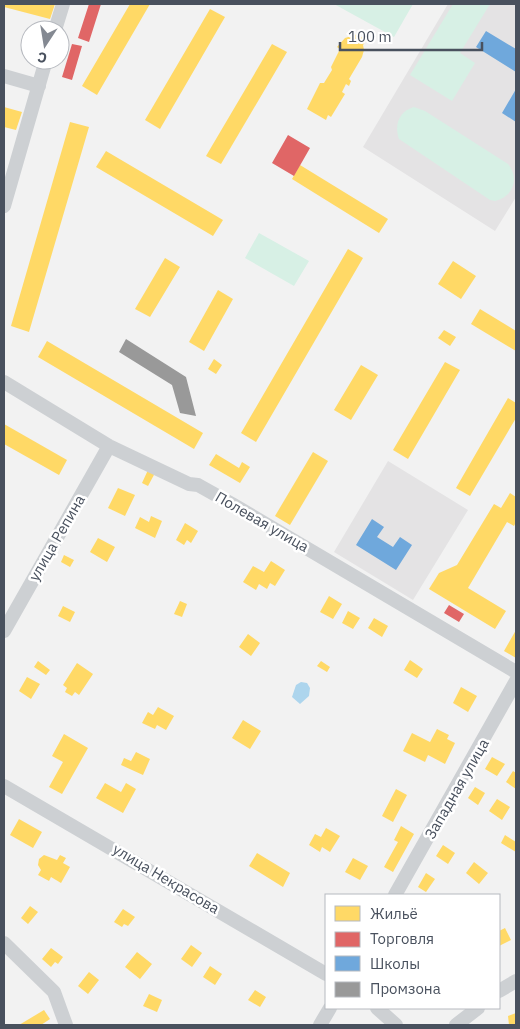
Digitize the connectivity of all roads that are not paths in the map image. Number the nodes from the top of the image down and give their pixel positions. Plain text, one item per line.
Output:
1 (63, 4) edge
2 (58, 20) edge
3 (43, 70) edge
4 (4, 76) edge
5 (39, 86) junction
6 (4, 206) edge
7 (4, 382) edge
8 (110, 446) junction
9 (4, 631) edge
10 (516, 672) edge
11 (516, 682) edge
12 (4, 786) edge
13 (397, 894) edge
14 (7, 945) edge
15 (325, 973) edge
16 (516, 981) edge
17 (500, 990) edge
18 (329, 1009) edge
19 (378, 1009) edge
20 (477, 1009) edge
21 (66, 1025) edge
22 (320, 1025) edge
23 (396, 1025) edge
24 (456, 1025) edge

1 - 2 street
3 - 5 street
4 - 5 street
5 - 6 street
7 - 8 street, Полевая улица
8 - 9 street, улица Репина
8 - 10 street, Полевая улица
11 - 13 street, Западная улица
12 - 15 street, улица Некрасова
14 - 21 street
16 - 17 street
18 - 22 street
19 - 23 street
20 - 24 street

